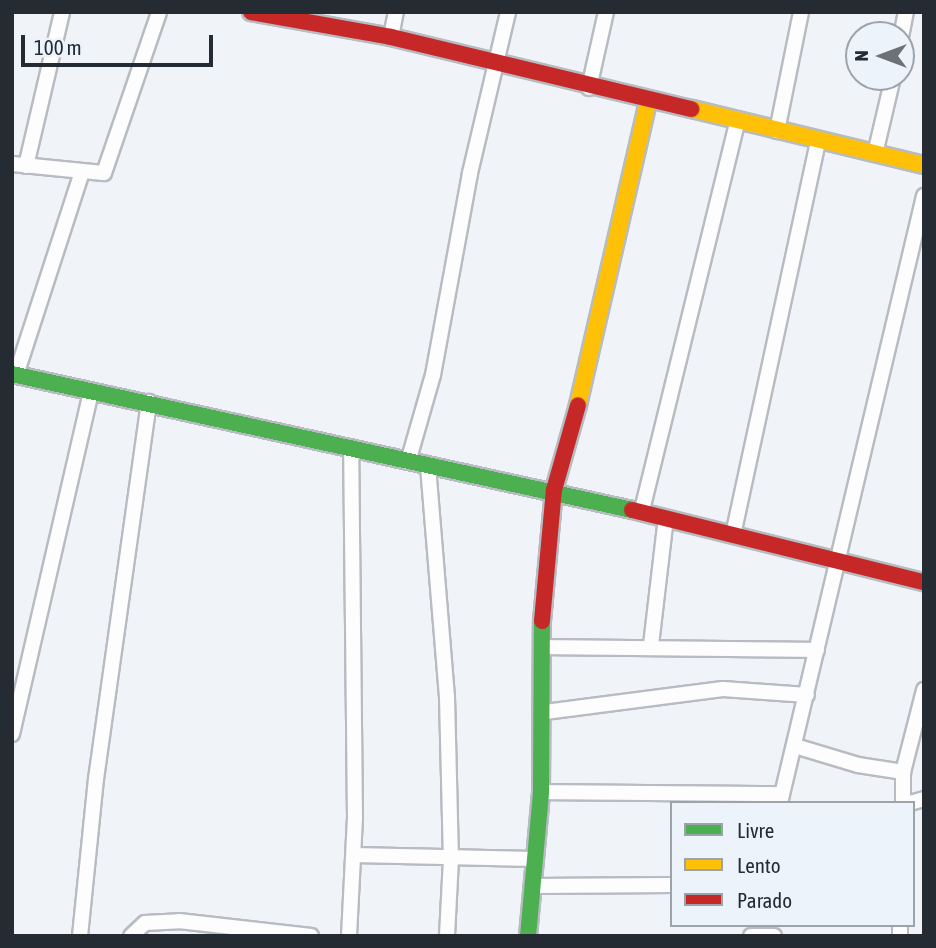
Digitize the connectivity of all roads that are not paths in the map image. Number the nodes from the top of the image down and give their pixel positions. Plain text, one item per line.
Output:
1 (62, 12) edge
2 (159, 12) edge
3 (250, 12) edge
4 (396, 12) edge
5 (508, 12) edge
6 (606, 12) edge
7 (801, 12) edge
8 (298, 17) edge
9 (391, 37) junction
10 (497, 66) junction
11 (589, 88) junction
12 (890, 91) edge
13 (648, 102) junction
14 (737, 121) junction
15 (778, 131) junction
16 (818, 141) junction
17 (875, 154) junction
18 (19, 165) edge
19 (924, 165) edge
20 (82, 172) junction
21 (924, 196) edge
22 (14, 374) edge
23 (90, 391) junction
24 (149, 402) junction
25 (351, 452) junction
26 (408, 462) junction
27 (428, 466) junction
28 (554, 490) junction
29 (642, 510) junction
30 (666, 518) junction
31 (733, 535) junction
32 (840, 563) junction
33 (924, 582) edge
34 (651, 645) junction
35 (543, 647) junction
36 (817, 650) junction
37 (924, 690) edge
38 (807, 695) junction
39 (545, 712) junction
40 (12, 734) edge
41 (795, 746) junction
42 (903, 772) junction
43 (541, 792) junction
44 (781, 798) edge
45 (903, 801) edge
46 (354, 855) junction
47 (451, 859) junction
48 (534, 859) junction
49 (533, 886) junction
50 (670, 886) edge
51 (752, 933) edge
52 (80, 936) edge
53 (131, 936) edge
54 (311, 936) edge
55 (349, 936) edge
56 (447, 936) edge
57 (528, 936) edge
58 (774, 936) edge

1 - 18 street
2 - 20 street
3 - 8 street
4 - 9 street
5 - 10 street
6 - 11 street
7 - 15 street
8 - 9 street
9 - 10 street
10 - 11 street
10 - 26 street
11 - 13 street
12 - 17 street
13 - 14 street
13 - 28 street
14 - 15 street
14 - 29 street
15 - 16 street
16 - 17 street
16 - 31 street
17 - 19 street
18 - 20 street
20 - 22 street
21 - 32 street
22 - 23 street
23 - 24 street
23 - 40 street
24 - 25 street
24 - 52 street
25 - 26 street
25 - 46 street
26 - 27 street
27 - 28 street
27 - 47 street
28 - 29 street
28 - 35 street
29 - 30 street
30 - 31 street
30 - 34 street
31 - 32 street
32 - 33 street
32 - 36 street
34 - 35 street
34 - 36 street
35 - 39 street
36 - 38 street
37 - 42 street
38 - 39 street
38 - 41 street
39 - 43 street
41 - 42 street
41 - 44 street
42 - 45 street
43 - 44 street
43 - 48 street
46 - 47 street
46 - 55 street
47 - 48 street
47 - 56 street
48 - 49 street
49 - 50 street
49 - 57 street
51 - 58 street
53 - 54 street

